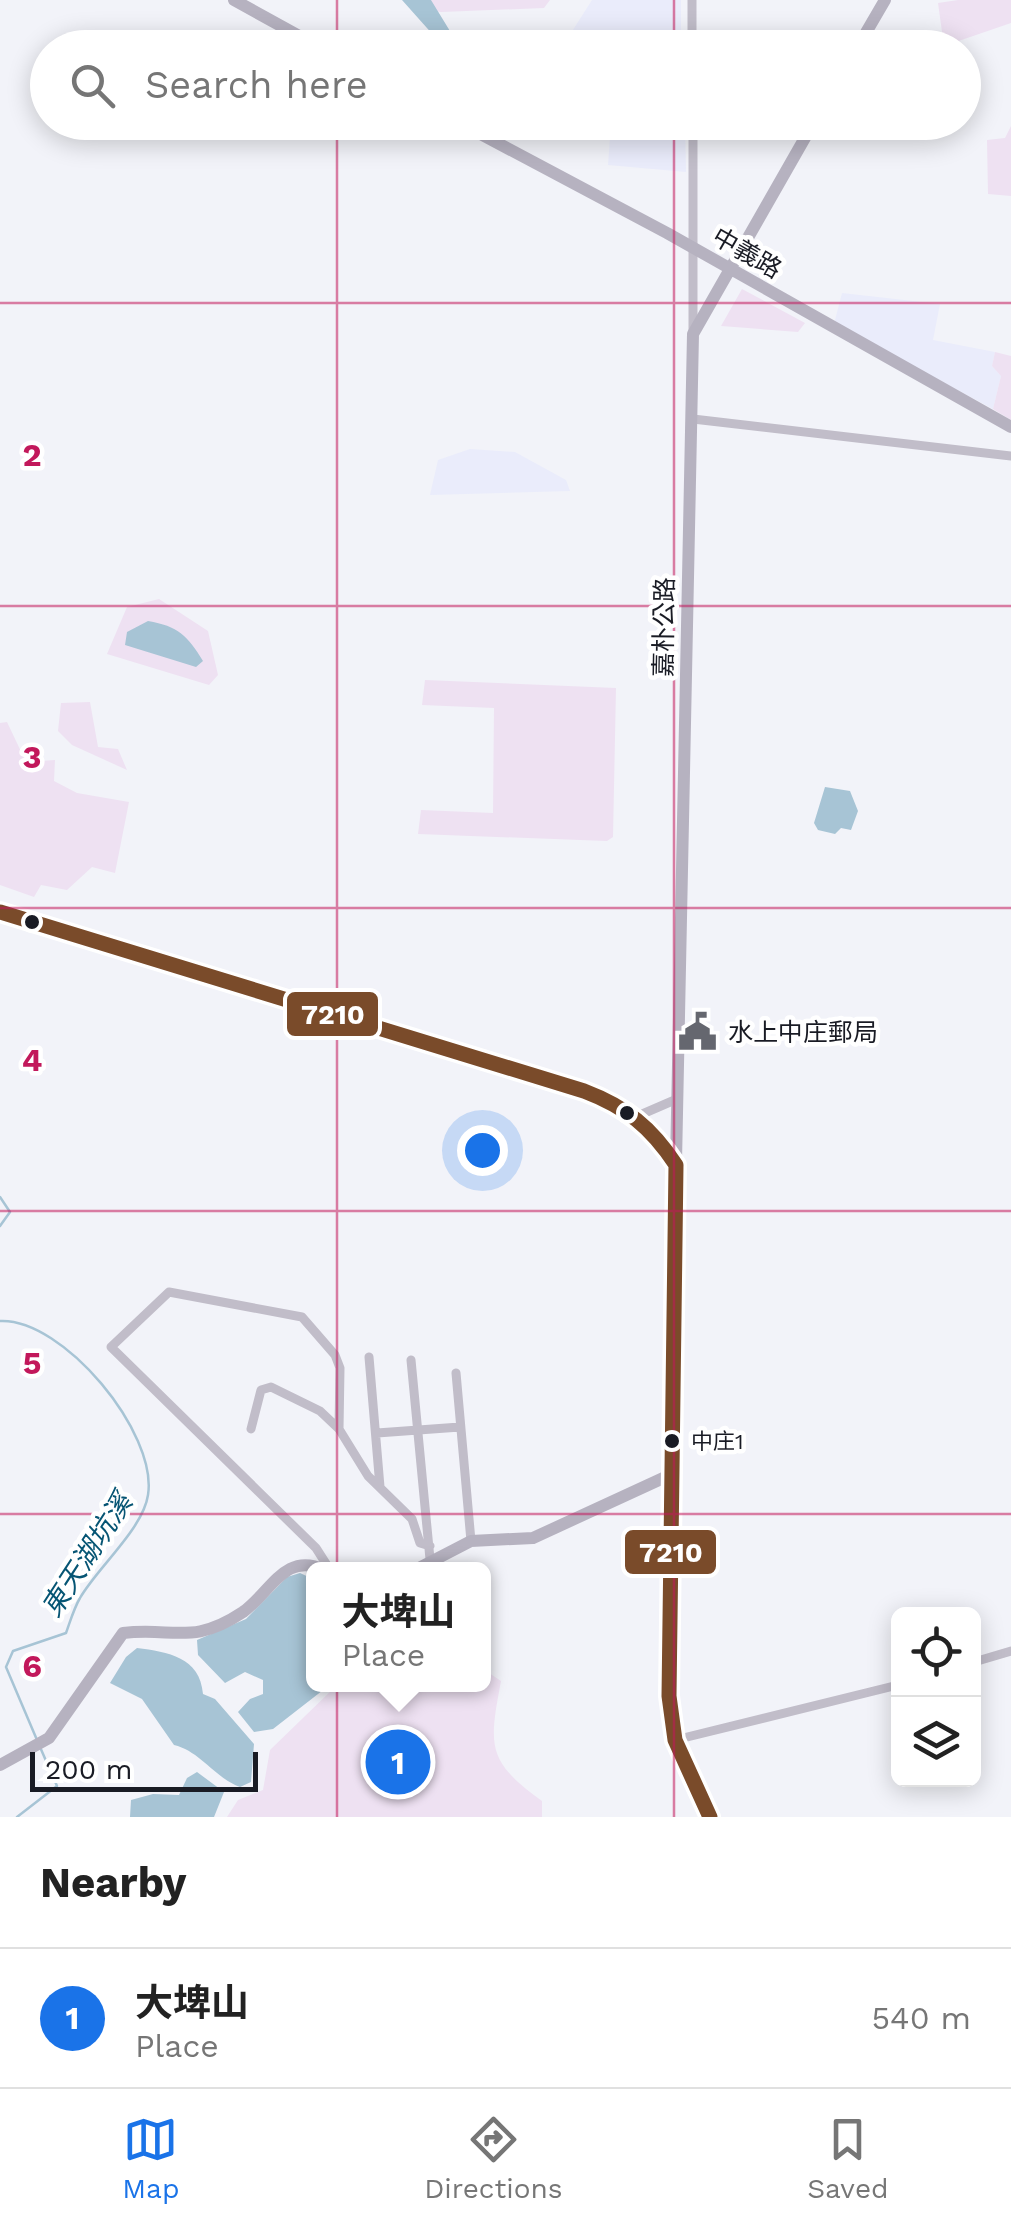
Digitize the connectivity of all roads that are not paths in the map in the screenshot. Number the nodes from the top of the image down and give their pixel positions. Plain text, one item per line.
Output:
1 (234, 0) edge
2 (692, 0) edge
3 (885, 0) edge
4 (288, 30) edge
5 (692, 30) edge
6 (868, 30) edge
7 (491, 140) edge
8 (693, 140) edge
9 (804, 140) edge
10 (694, 249) junction
11 (729, 270) junction
12 (693, 334) junction
13 (693, 419) junction
14 (1011, 427) edge
15 (1011, 456) edge
16 (0, 912) edge
17 (677, 1099) junction
18 (640, 1116) junction
19 (676, 1165) junction
20 (369, 1357) dead end
21 (411, 1360) dead end
22 (456, 1373) dead end
23 (460, 1427) junction
24 (339, 1428) junction
25 (251, 1429) dead end
26 (418, 1430) junction
27 (377, 1433) junction
28 (672, 1474) junction
29 (380, 1487) junction
30 (471, 1541) junction
31 (430, 1552) junction
32 (323, 1562) edge
33 (422, 1562) edge
34 (306, 1565) edge
35 (1011, 1652) edge
36 (981, 1660) edge
37 (891, 1687) edge
38 (676, 1740) junction
39 (0, 1765) edge
40 (710, 1817) edge

1 - 4 main road
2 - 5 street
3 - 6 main road
7 - 10 main road, 中義路
8 - 10 street
9 - 11 main road, 嘉朴公路
10 - 11 main road, 中義路
10 - 12 street
11 - 12 main road, 嘉朴公路
11 - 14 main road, 中義路
12 - 13 main road, 嘉朴公路
13 - 15 street
13 - 17 main road, 嘉朴公路
16 - 18 main road
17 - 18 street
17 - 19 main road, 嘉朴公路
18 - 19 main road
19 - 28 main road, 嘉朴公路
20 - 27 street
21 - 26 street
22 - 23 street
23 - 26 street
23 - 30 street
24 - 25 street
24 - 29 street
24 - 32 street
26 - 27 street
26 - 31 street
27 - 29 street
28 - 30 main road
28 - 38 main road, 嘉朴公路
29 - 31 street
30 - 31 main road
31 - 33 main road
34 - 39 main road
35 - 36 street
37 - 38 street
38 - 40 main road, 嘉朴公路

